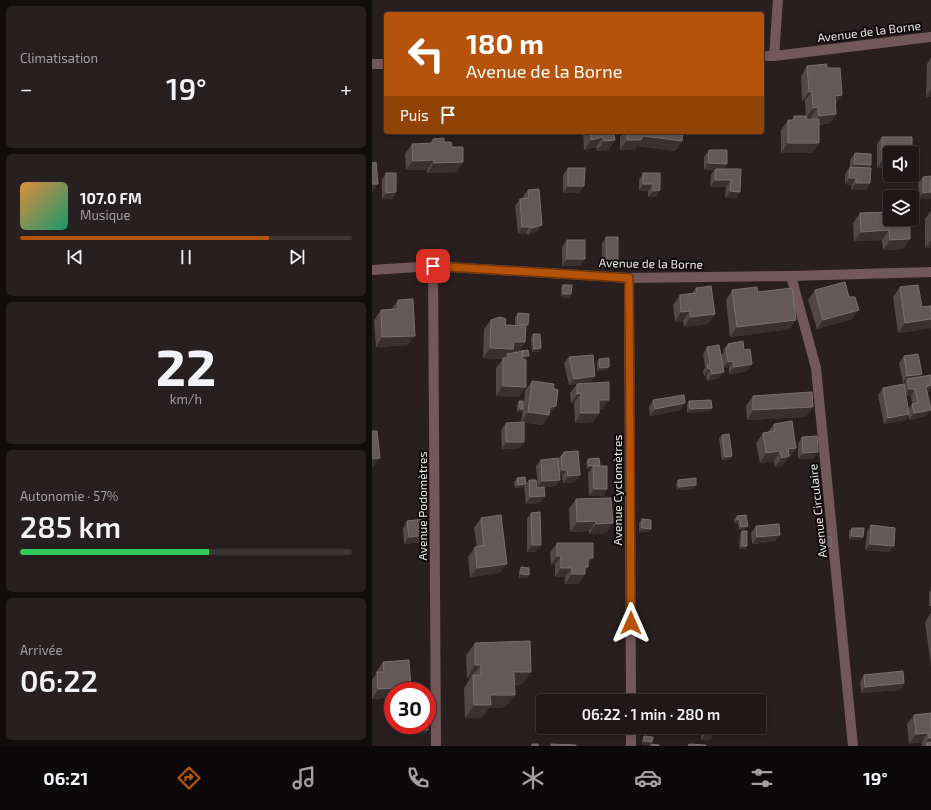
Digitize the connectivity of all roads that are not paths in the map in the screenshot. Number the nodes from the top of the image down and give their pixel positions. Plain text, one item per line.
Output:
1 (778, 0) edge
2 (931, 36) edge
3 (764, 56) edge
4 (774, 56) junction
5 (372, 64) edge
6 (384, 64) edge
7 (433, 266) junction
8 (372, 270) edge
9 (931, 272) edge
10 (791, 276) junction
11 (629, 278) junction
12 (631, 694) edge
13 (631, 734) edge
14 (436, 746) edge
15 (632, 746) edge
16 (853, 746) edge

1 - 4 street
2 - 4 street, Avenue de la Borne
3 - 4 street, Avenue de la Borne
5 - 6 street
7 - 8 street, Avenue de la Borne
7 - 11 street, Avenue de la Borne
7 - 14 street, Avenue Podomètres
9 - 10 street, Avenue de la Borne
10 - 11 street, Avenue de la Borne
10 - 16 street, Avenue Circulaire
11 - 12 street, Avenue Cyclomètres
13 - 15 street

